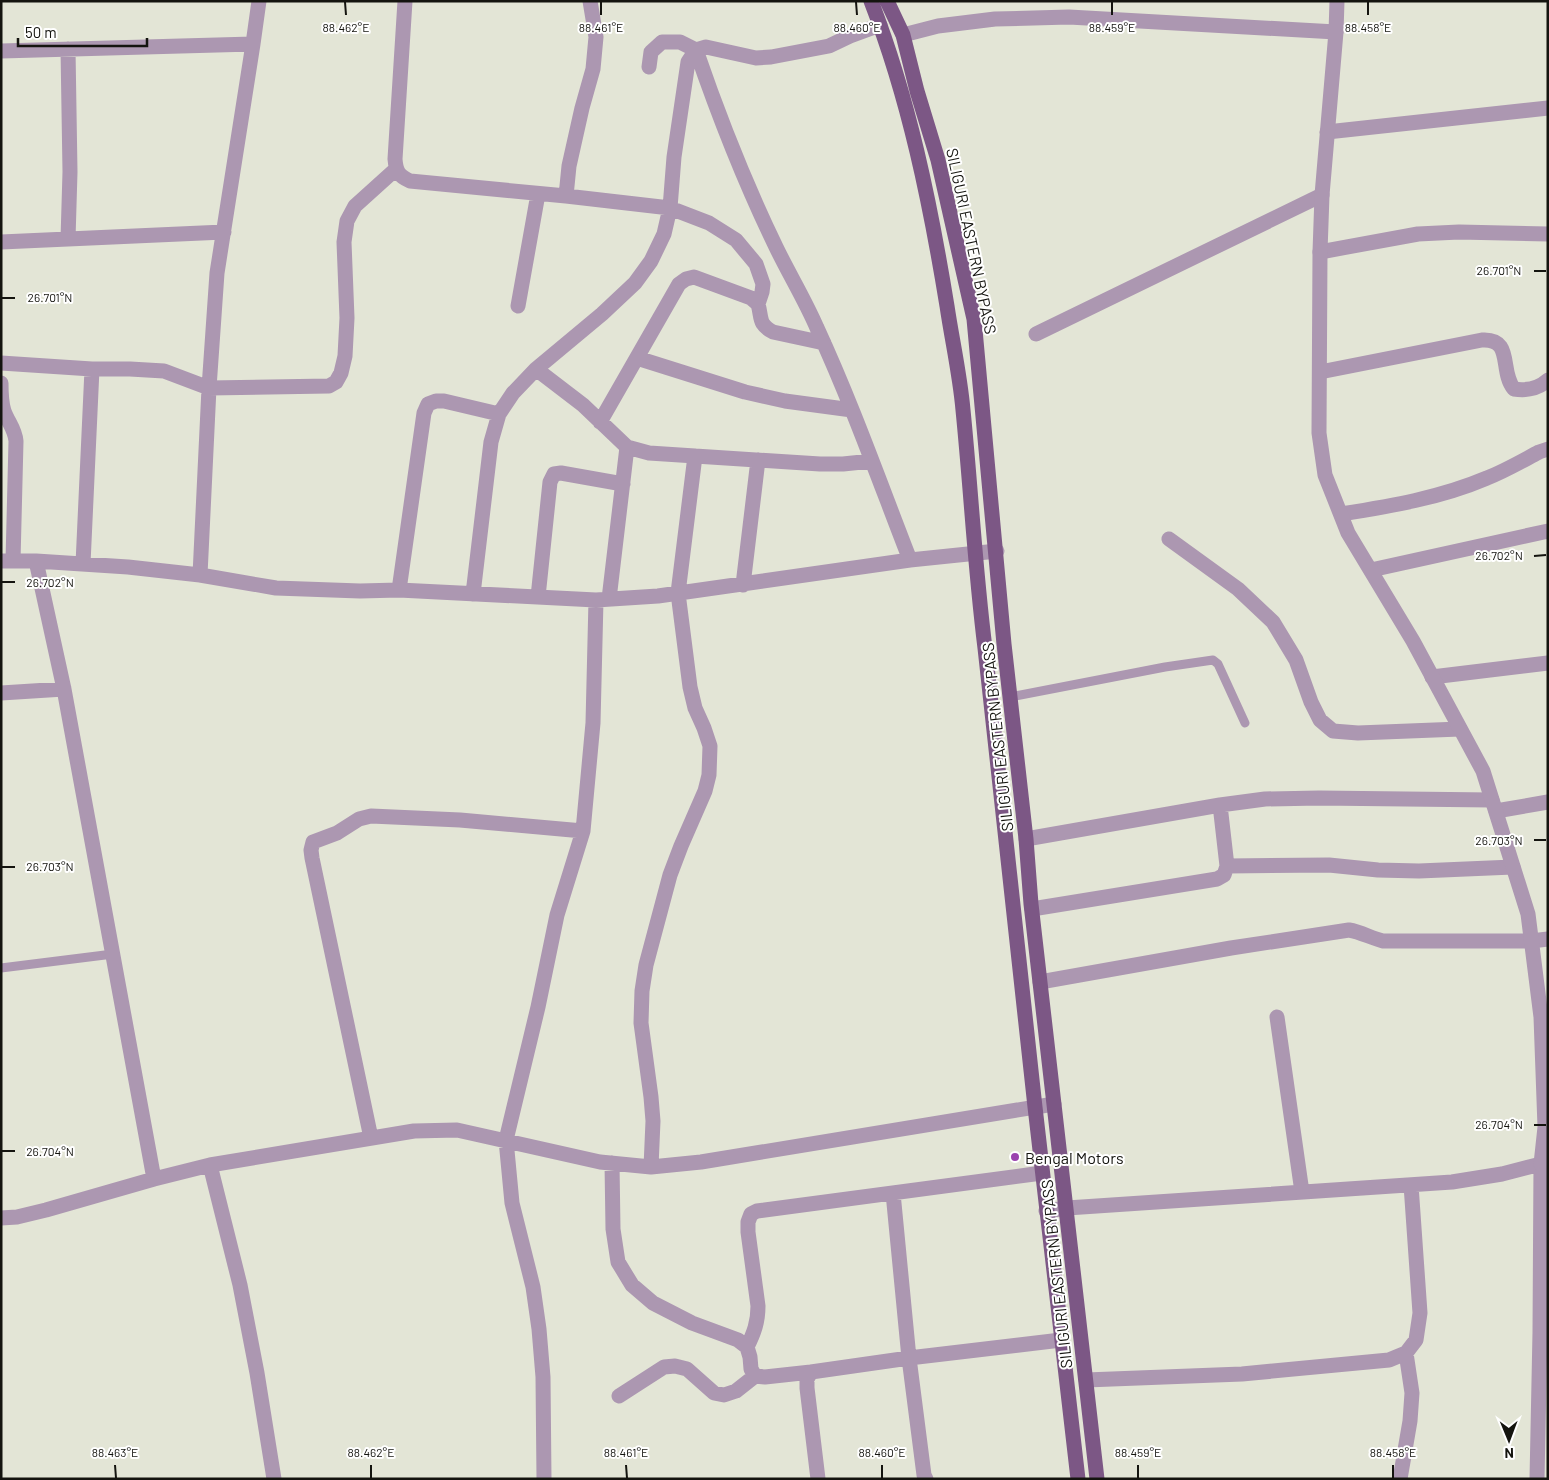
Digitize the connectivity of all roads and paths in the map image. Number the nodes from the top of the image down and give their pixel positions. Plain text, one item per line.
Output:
1 (258, 1) edge
2 (405, 1) edge
3 (590, 1) edge
4 (871, 1) edge
5 (887, 1) edge
6 (1337, 1) edge
7 (880, 25) junction
8 (1336, 32) junction
9 (903, 35) junction
10 (253, 44) junction
11 (68, 49) junction
12 (696, 50) junction
13 (1, 51) edge
14 (649, 67) dead end
15 (1548, 108) edge
16 (1327, 132) junction
17 (396, 169) junction
18 (538, 194) junction
19 (1322, 195) junction
20 (566, 196) junction
21 (670, 208) junction
22 (224, 232) junction
23 (1548, 234) edge
24 (68, 239) junction
25 (1, 242) edge
26 (1320, 252) junction
27 (758, 304) junction
28 (518, 306) dead end
29 (1036, 334) dead end
30 (824, 343) junction
31 (637, 358) junction
32 (1, 363) edge
33 (92, 369) junction
34 (536, 369) junction
35 (1320, 372) junction
36 (1548, 380) edge
37 (1, 383) edge
38 (209, 388) junction
39 (852, 410) junction
40 (499, 414) junction
41 (600, 422) junction
42 (627, 447) junction
43 (1548, 449) edge
44 (696, 456) junction
45 (758, 460) junction
46 (872, 461) junction
47 (623, 484) junction
48 (1341, 514) junction
49 (1548, 531) edge
50 (1169, 539) dead end
51 (997, 551) junction
52 (976, 554) junction
53 (910, 560) junction
54 (7, 561) edge
55 (36, 561) junction
56 (83, 564) junction
57 (1371, 570) junction
58 (200, 575) junction
59 (744, 584) junction
60 (399, 590) junction
61 (678, 593) junction
62 (474, 594) junction
63 (538, 597) junction
64 (602, 599) junction
65 (1548, 663) edge
66 (1432, 677) junction
67 (64, 689) junction
68 (1, 693) edge
69 (1010, 697) junction
70 (1245, 723) dead end
71 (1460, 729) junction
72 (1548, 802) edge
73 (1220, 805) junction
74 (1494, 805) junction
75 (583, 832) junction
76 (1026, 839) junction
77 (1227, 866) junction
78 (1513, 867) junction
79 (1032, 909) junction
80 (1548, 938) edge
81 (1531, 941) junction
82 (113, 954) junction
83 (1, 968) edge
84 (1040, 982) junction
85 (1278, 1016) dead end
86 (1546, 1082) edge
87 (1054, 1104) junction
88 (1035, 1107) junction
89 (371, 1138) junction
90 (506, 1140) junction
91 (555, 1151) dead end
92 (606, 1162) junction
93 (1544, 1164) edge
94 (210, 1165) junction
95 (651, 1167) junction
96 (1042, 1173) junction
97 (154, 1179) junction
98 (1411, 1185) junction
99 (1302, 1192) junction
100 (893, 1193) junction
101 (1067, 1208) junction
102 (1046, 1211) junction
103 (1, 1218) edge
104 (1544, 1332) edge
105 (1061, 1340) junction
106 (746, 1347) junction
107 (1406, 1353) junction
108 (909, 1358) junction
109 (811, 1372) junction
110 (756, 1376) junction
111 (1086, 1380) junction
112 (619, 1396) dead end
113 (1543, 1438) edge
114 (274, 1479) edge
115 (544, 1479) edge
116 (818, 1479) edge
117 (926, 1479) edge
118 (1078, 1479) edge
119 (1097, 1479) edge
120 (1400, 1479) edge
121 (1537, 1479) edge

1 - 10 street
2 - 17 street
3 - 20 street
4 - 7 main road, SILIGURI EASTERN BYPASS
5 - 9 main road, SILIGURI EASTERN BYPASS
6 - 8 street
7 - 12 street
7 - 52 main road, SILIGURI EASTERN BYPASS
8 - 9 street
8 - 16 street
9 - 51 main road, SILIGURI EASTERN BYPASS
10 - 11 street
10 - 22 street
11 - 13 street
11 - 24 street
12 - 14 street
12 - 21 street
12 - 30 street
15 - 16 street
16 - 19 street
17 - 18 street
17 - 38 street
18 - 20 street
18 - 28 street
19 - 26 street
19 - 29 street
20 - 21 street
21 - 27 street
21 - 34 street
22 - 24 street
22 - 38 street
23 - 26 street
24 - 25 street
26 - 35 street
27 - 30 street
27 - 31 street
30 - 39 street
31 - 39 street
31 - 41 street
32 - 33 street
33 - 38 street
33 - 56 street
34 - 40 street
34 - 41 street
35 - 36 street
35 - 48 street
37 - 54 street
38 - 58 street
39 - 46 street
40 - 60 street
40 - 62 street
41 - 42 street
42 - 44 street
42 - 47 street
43 - 48 street
44 - 45 street
44 - 61 street
45 - 46 street
45 - 59 street
46 - 53 street
47 - 63 street
47 - 64 street
48 - 57 street
49 - 57 street
50 - 71 street
51 - 52 street
51 - 69 main road, SILIGURI EASTERN BYPASS
52 - 53 street
52 - 88 main road, SILIGURI EASTERN BYPASS
53 - 59 street
54 - 55 street
55 - 56 street
55 - 67 street
56 - 58 street
57 - 66 street
58 - 60 street
59 - 61 street
60 - 62 street
61 - 64 street
61 - 95 street
62 - 63 street
63 - 64 street
64 - 75 street
65 - 66 street
66 - 71 street
67 - 68 street
67 - 82 street
69 - 70 lane
69 - 76 main road, SILIGURI EASTERN BYPASS
71 - 74 street
72 - 74 street
73 - 74 street
73 - 76 street
73 - 77 street
74 - 78 street
75 - 89 street
75 - 90 street
76 - 79 main road, SILIGURI EASTERN BYPASS
77 - 78 street
77 - 79 street
78 - 81 street
79 - 84 main road, SILIGURI EASTERN BYPASS
80 - 81 street
81 - 84 street
81 - 86 street
82 - 83 lane
82 - 97 street
84 - 87 main road, SILIGURI EASTERN BYPASS
85 - 99 street
86 - 93 street
87 - 88 street
87 - 101 main road, SILIGURI EASTERN BYPASS
88 - 95 street
88 - 96 main road, SILIGURI EASTERN BYPASS
89 - 90 street
89 - 94 street
90 - 92 street
90 - 115 street
91 - 92 street
92 - 95 street
92 - 106 street
93 - 98 street
93 - 104 street
94 - 97 street
94 - 114 street
96 - 100 street
96 - 102 main road, SILIGURI EASTERN BYPASS
97 - 103 street
98 - 99 street
98 - 107 street
99 - 101 street
100 - 106 street
100 - 108 street
101 - 102 street
101 - 111 main road, SILIGURI EASTERN BYPASS
102 - 105 main road, SILIGURI EASTERN BYPASS
104 - 113 street
105 - 108 street
105 - 118 main road, SILIGURI EASTERN BYPASS
106 - 110 street
107 - 111 street
107 - 120 street
108 - 109 street
108 - 117 street
109 - 110 street
109 - 116 street
110 - 112 street
111 - 119 main road, SILIGURI EASTERN BYPASS
113 - 121 street

